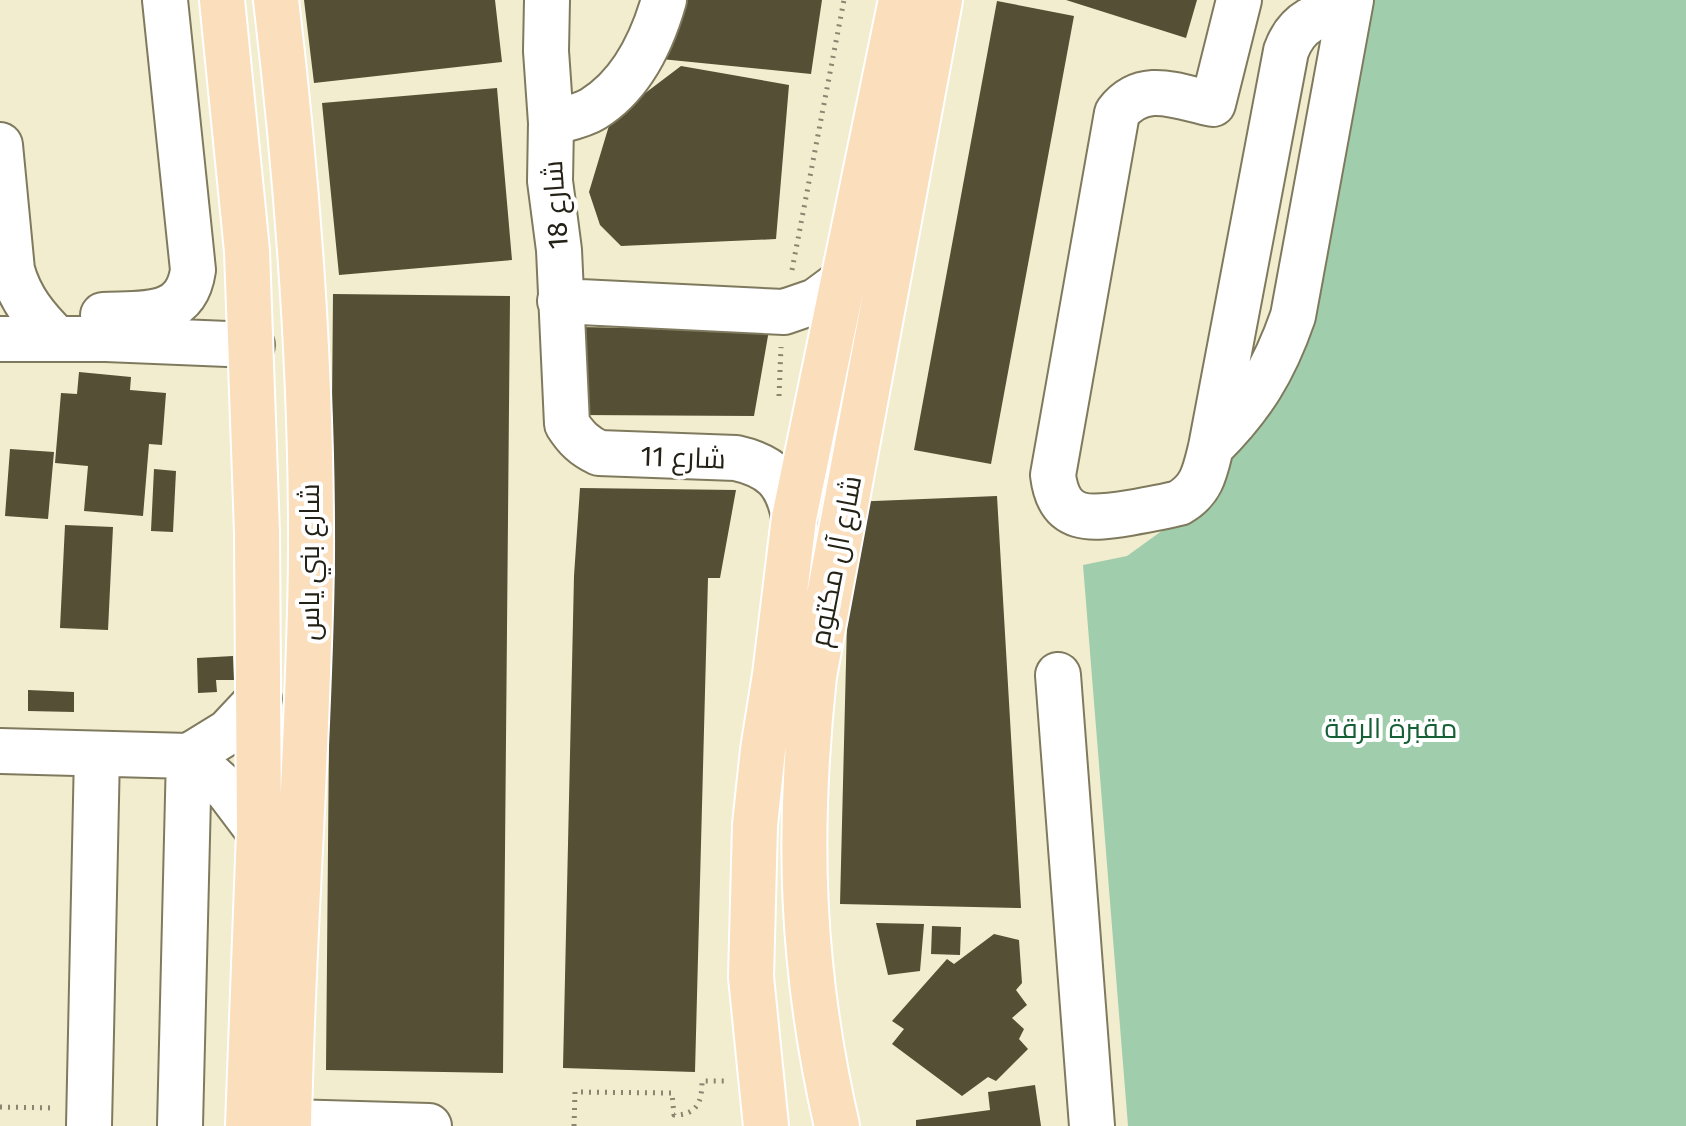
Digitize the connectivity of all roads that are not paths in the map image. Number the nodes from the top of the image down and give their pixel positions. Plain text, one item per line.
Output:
1 (165, 0) edge
2 (222, 0) edge
3 (257, 0) edge
4 (276, 0) edge
5 (547, 0) edge
6 (664, 0) edge
7 (901, 0) edge
8 (940, 0) edge
9 (1239, 0) edge
10 (1350, 5) edge
11 (551, 123) junction
12 (0, 145) edge
13 (843, 281) junction
14 (304, 297) junction
15 (560, 301) junction
16 (103, 315) dead end
17 (0, 339) edge
18 (57, 339) junction
19 (252, 345) junction
20 (564, 409) joint
21 (794, 518) junction
22 (1058, 675) dead end
23 (259, 699) junction
24 (0, 751) edge
25 (97, 754) junction
26 (189, 756) junction
27 (259, 832) junction
28 (275, 1125) edge
29 (89, 1126) edge
30 (180, 1126) edge
31 (429, 1126) edge
32 (766, 1126) edge
33 (837, 1126) edge
34 (1092, 1126) edge

1 - 16 street
2 - 19 main road, شارع بني ياس
3 - 14 main road
4 - 14 main road, شارع بني ياس
5 - 11 street, شارع 18
6 - 11 street
7 - 13 main road, شارع آل مكتوم
8 - 33 main road, شارع آل مكتوم
9 - 10 street
11 - 15 street, شارع 18
12 - 18 street
13 - 15 street
13 - 21 main road, شارع آل مكتوم
14 - 28 main road, شارع بني ياس
15 - 20 street, شارع 18
17 - 18 street
18 - 19 street
19 - 23 main road, شارع بني ياس
20 - 21 street, شارع 11
21 - 32 main road, شارع آل مكتوم
22 - 34 street
23 - 26 street
23 - 27 main road, شارع بني ياس
24 - 25 street
25 - 26 street
25 - 29 street
26 - 27 street
26 - 30 street
27 - 28 main road, شارع بني ياس
28 - 31 street

